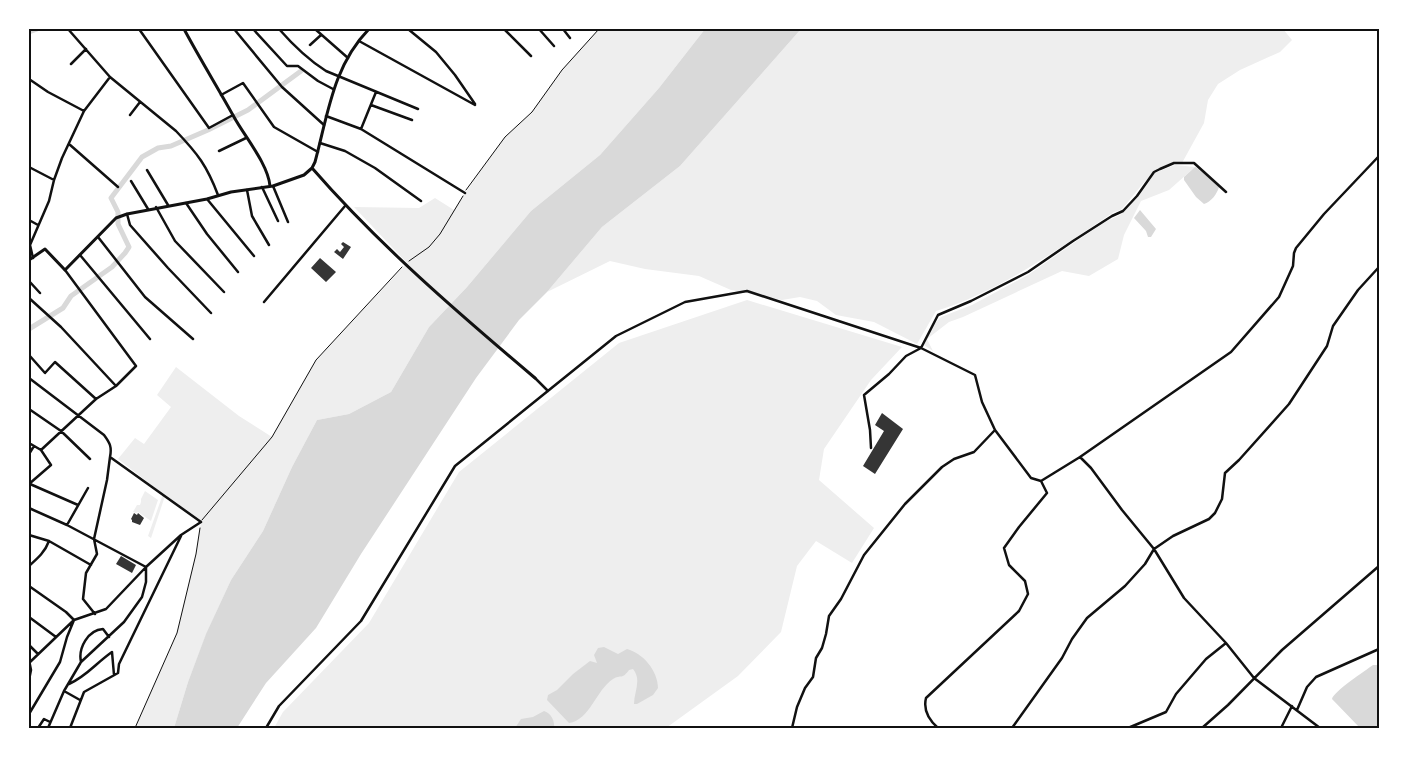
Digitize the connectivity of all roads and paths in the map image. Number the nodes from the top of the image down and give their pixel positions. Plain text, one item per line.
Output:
1 (68, 29) edge
2 (139, 29) edge
3 (184, 29) edge
4 (234, 29) edge
5 (253, 29) edge
6 (279, 29) edge
7 (315, 29) edge
8 (368, 29) edge
9 (408, 29) edge
10 (504, 29) edge
11 (539, 29) edge
12 (563, 29) edge
13 (599, 29) edge
14 (321, 35) junction
15 (570, 38) dead end
16 (359, 41) junction
17 (310, 45) dead end
18 (554, 46) dead end
19 (86, 49) junction
20 (531, 56) dead end
21 (348, 58) junction
22 (71, 64) dead end
23 (110, 77) junction
24 (338, 77) junction
25 (29, 79) edge
26 (333, 89) junction
27 (376, 92) junction
28 (221, 94) junction
29 (140, 102) junction
30 (371, 105) junction
31 (418, 108) dead end
32 (84, 111) junction
33 (130, 115) dead end
34 (234, 116) junction
35 (326, 116) junction
36 (412, 120) dead end
37 (324, 125) junction
38 (361, 129) junction
39 (246, 138) junction
40 (320, 143) junction
41 (69, 144) junction
42 (219, 151) dead end
43 (318, 152) junction
44 (1379, 156) edge
45 (29, 167) edge
46 (312, 168) junction
47 (147, 170) dead end
48 (54, 180) junction
49 (131, 181) dead end
50 (118, 186) dead end
51 (271, 186) junction
52 (262, 187) junction
53 (247, 190) junction
54 (465, 192) junction
55 (1226, 192) dead end
56 (218, 195) junction
57 (207, 199) junction
58 (185, 202) junction
59 (422, 202) dead end
60 (168, 205) junction
61 (345, 206) junction
62 (156, 207) junction
63 (148, 210) junction
64 (127, 214) junction
65 (29, 220) edge
66 (278, 221) dead end
67 (288, 222) dead end
68 (39, 226) junction
69 (98, 237) junction
70 (29, 244) edge
71 (269, 245) dead end
72 (80, 255) junction
73 (254, 256) dead end
74 (33, 258) junction
75 (29, 260) edge
76 (405, 264) junction
77 (1379, 268) edge
78 (65, 270) junction
79 (238, 272) dead end
80 (29, 281) edge
81 (224, 292) dead end
82 (40, 293) dead end
83 (29, 298) edge
84 (264, 302) dead end
85 (211, 313) dead end
86 (150, 339) dead end
87 (193, 339) dead end
88 (921, 348) junction
89 (29, 355) edge
90 (29, 378) edge
91 (535, 378) joint
92 (116, 386) junction
93 (548, 391) junction
94 (96, 399) junction
95 (29, 409) edge
96 (79, 416) junction
97 (995, 430) junction
98 (61, 431) junction
99 (29, 443) edge
100 (34, 446) junction
101 (870, 448) dead end
102 (41, 450) junction
103 (29, 454) edge
104 (110, 456) junction
105 (1080, 457) junction
106 (90, 459) dead end
107 (1041, 481) junction
108 (29, 484) edge
109 (88, 488) dead end
110 (78, 505) junction
111 (29, 508) edge
112 (201, 522) junction
113 (67, 525) junction
114 (29, 535) edge
115 (182, 535) junction
116 (94, 539) junction
117 (49, 540) junction
118 (1154, 549) junction
119 (91, 565) junction
120 (29, 566) edge
121 (1379, 566) edge
122 (146, 568) junction
123 (29, 586) edge
124 (95, 614) junction
125 (29, 617) edge
126 (74, 620) junction
127 (56, 637) junction
128 (109, 637) junction
129 (1226, 643) junction
130 (29, 646) edge
131 (1379, 649) edge
132 (38, 654) junction
133 (29, 661) edge
134 (80, 662) junction
135 (114, 675) junction
136 (1254, 678) junction
137 (29, 680) edge
138 (68, 684) junction
139 (64, 691) junction
140 (80, 700) junction
141 (1292, 706) junction
142 (1297, 710) junction
143 (29, 714) edge
144 (50, 722) junction
145 (38, 728) edge
146 (48, 728) edge
147 (70, 728) edge
148 (135, 728) edge
149 (266, 728) edge
150 (792, 728) edge
151 (938, 728) edge
152 (1012, 728) edge
153 (1128, 728) edge
154 (1202, 728) edge
155 (1281, 728) edge
156 (1320, 728) edge

1 - 19 street
2 - 34 street
3 - 28 street
4 - 37 street
5 - 26 street
6 - 24 street
7 - 14 street
8 - 16 street
9 - 16 street
10 - 20 street
11 - 18 street
12 - 15 street
13 - 54 path
14 - 17 street
14 - 21 street
16 - 21 street
19 - 22 street
19 - 23 street
21 - 24 street
23 - 29 street
23 - 32 street
24 - 26 street
24 - 27 street
25 - 32 street
26 - 35 street
27 - 30 street
27 - 31 street
28 - 34 street
28 - 43 street
29 - 33 street
29 - 56 street
30 - 36 street
30 - 38 street
32 - 41 street
34 - 39 street
35 - 37 street
35 - 38 street
37 - 40 street
38 - 54 street
39 - 42 street
39 - 51 street
40 - 43 street
40 - 59 street
41 - 48 street
41 - 50 street
43 - 46 street
44 - 105 street
45 - 48 street
46 - 51 street
46 - 61 street
47 - 60 street
48 - 68 street
49 - 63 street
51 - 52 street
51 - 67 street
52 - 53 street
52 - 66 street
53 - 56 street
53 - 71 street
54 - 76 path
55 - 88 street
56 - 57 street
57 - 58 street
57 - 73 street
58 - 60 street
58 - 79 street
60 - 62 street
61 - 76 street
61 - 84 street
62 - 63 street
62 - 81 street
63 - 64 street
64 - 69 street
64 - 85 street
65 - 68 street
68 - 70 street
69 - 72 street
69 - 87 street
70 - 74 street
72 - 78 street
72 - 86 street
74 - 75 street
74 - 78 street
76 - 91 street
76 - 112 path
77 - 118 street
78 - 92 street
80 - 82 street
83 - 92 street
88 - 93 street
88 - 97 street
88 - 101 street
89 - 94 street
90 - 96 street
91 - 93 street
92 - 94 street
93 - 149 street
94 - 96 street
95 - 98 street
96 - 98 street
96 - 104 street
97 - 107 street
97 - 150 street
98 - 102 street
98 - 106 street
99 - 100 street
100 - 102 street
100 - 103 street
102 - 108 street
104 - 112 street
104 - 116 street
105 - 107 street
105 - 118 street
107 - 151 street
108 - 110 street
109 - 110 street
110 - 113 street
111 - 113 street
112 - 115 street
112 - 148 path
113 - 116 street
114 - 117 street
115 - 122 street
115 - 135 street
116 - 119 street
116 - 122 street
117 - 119 street
117 - 120 street
118 - 129 street
118 - 152 street
119 - 124 street
121 - 136 street
122 - 124 street
122 - 128 street
123 - 126 street
124 - 126 street
125 - 127 street
126 - 127 street
126 - 143 street
127 - 132 street
128 - 134 street
128 - 134 street
129 - 136 street
129 - 153 street
130 - 132 street
131 - 142 street
132 - 133 street
133 - 137 street
134 - 138 street
135 - 138 street
135 - 140 street
136 - 141 street
136 - 154 street
138 - 139 street
139 - 140 street
139 - 144 street
140 - 147 street
141 - 142 street
141 - 155 street
142 - 156 street
144 - 145 street
144 - 146 street

